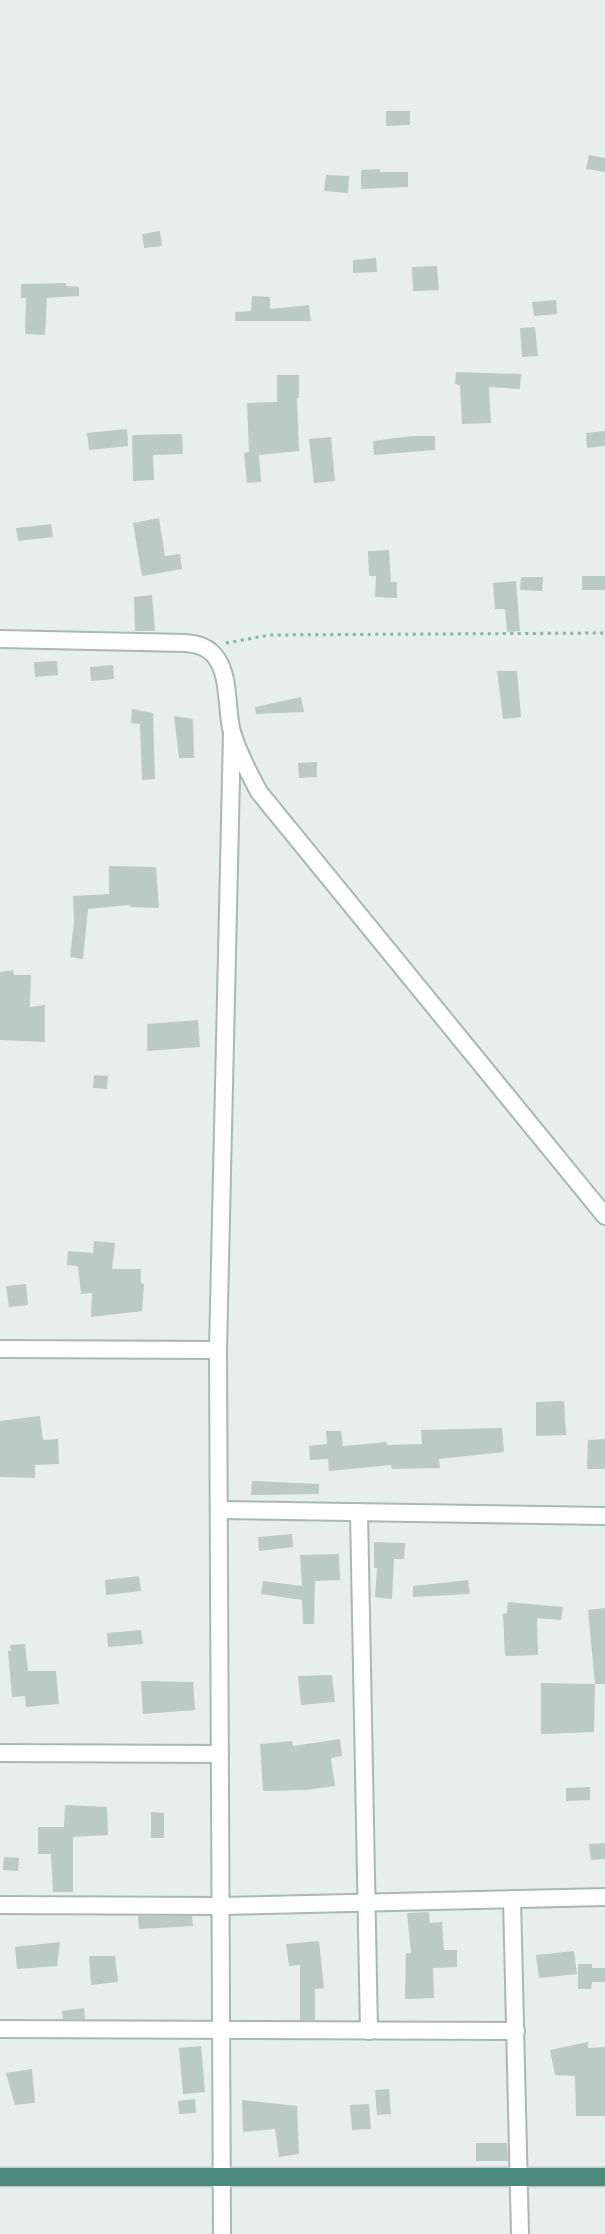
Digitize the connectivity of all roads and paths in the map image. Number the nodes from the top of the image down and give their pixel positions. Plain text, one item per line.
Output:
1 (605, 633) edge
2 (0, 639) edge
3 (203, 647) junction
4 (232, 733) junction
5 (605, 1216) edge
6 (0, 1349) edge
7 (218, 1350) junction
8 (219, 1510) junction
9 (359, 1512) junction
10 (605, 1516) edge
11 (0, 1753) edge
12 (220, 1754) junction
13 (605, 1897) edge
14 (512, 1899) junction
15 (367, 1903) junction
16 (0, 1905) edge
17 (220, 1906) junction
18 (0, 2029) edge
19 (221, 2030) junction
20 (369, 2031) junction
21 (516, 2031) junction
22 (0, 2177) edge
23 (221, 2177) junction
24 (520, 2177) junction
25 (605, 2177) edge
26 (222, 2234) edge
27 (520, 2234) edge

1 - 3 path
2 - 3 street
3 - 4 street
4 - 5 street
4 - 7 street
6 - 7 street
7 - 8 street
8 - 9 street
8 - 12 street
9 - 10 street
9 - 15 street
11 - 12 street
12 - 17 street
13 - 14 street
14 - 15 street
14 - 21 street
15 - 17 street
15 - 20 street
16 - 17 street
17 - 19 street
18 - 19 street
19 - 20 street
19 - 23 street
20 - 21 street
21 - 24 street
22 - 23 highway
23 - 24 highway
23 - 26 street
24 - 25 highway
24 - 27 street

